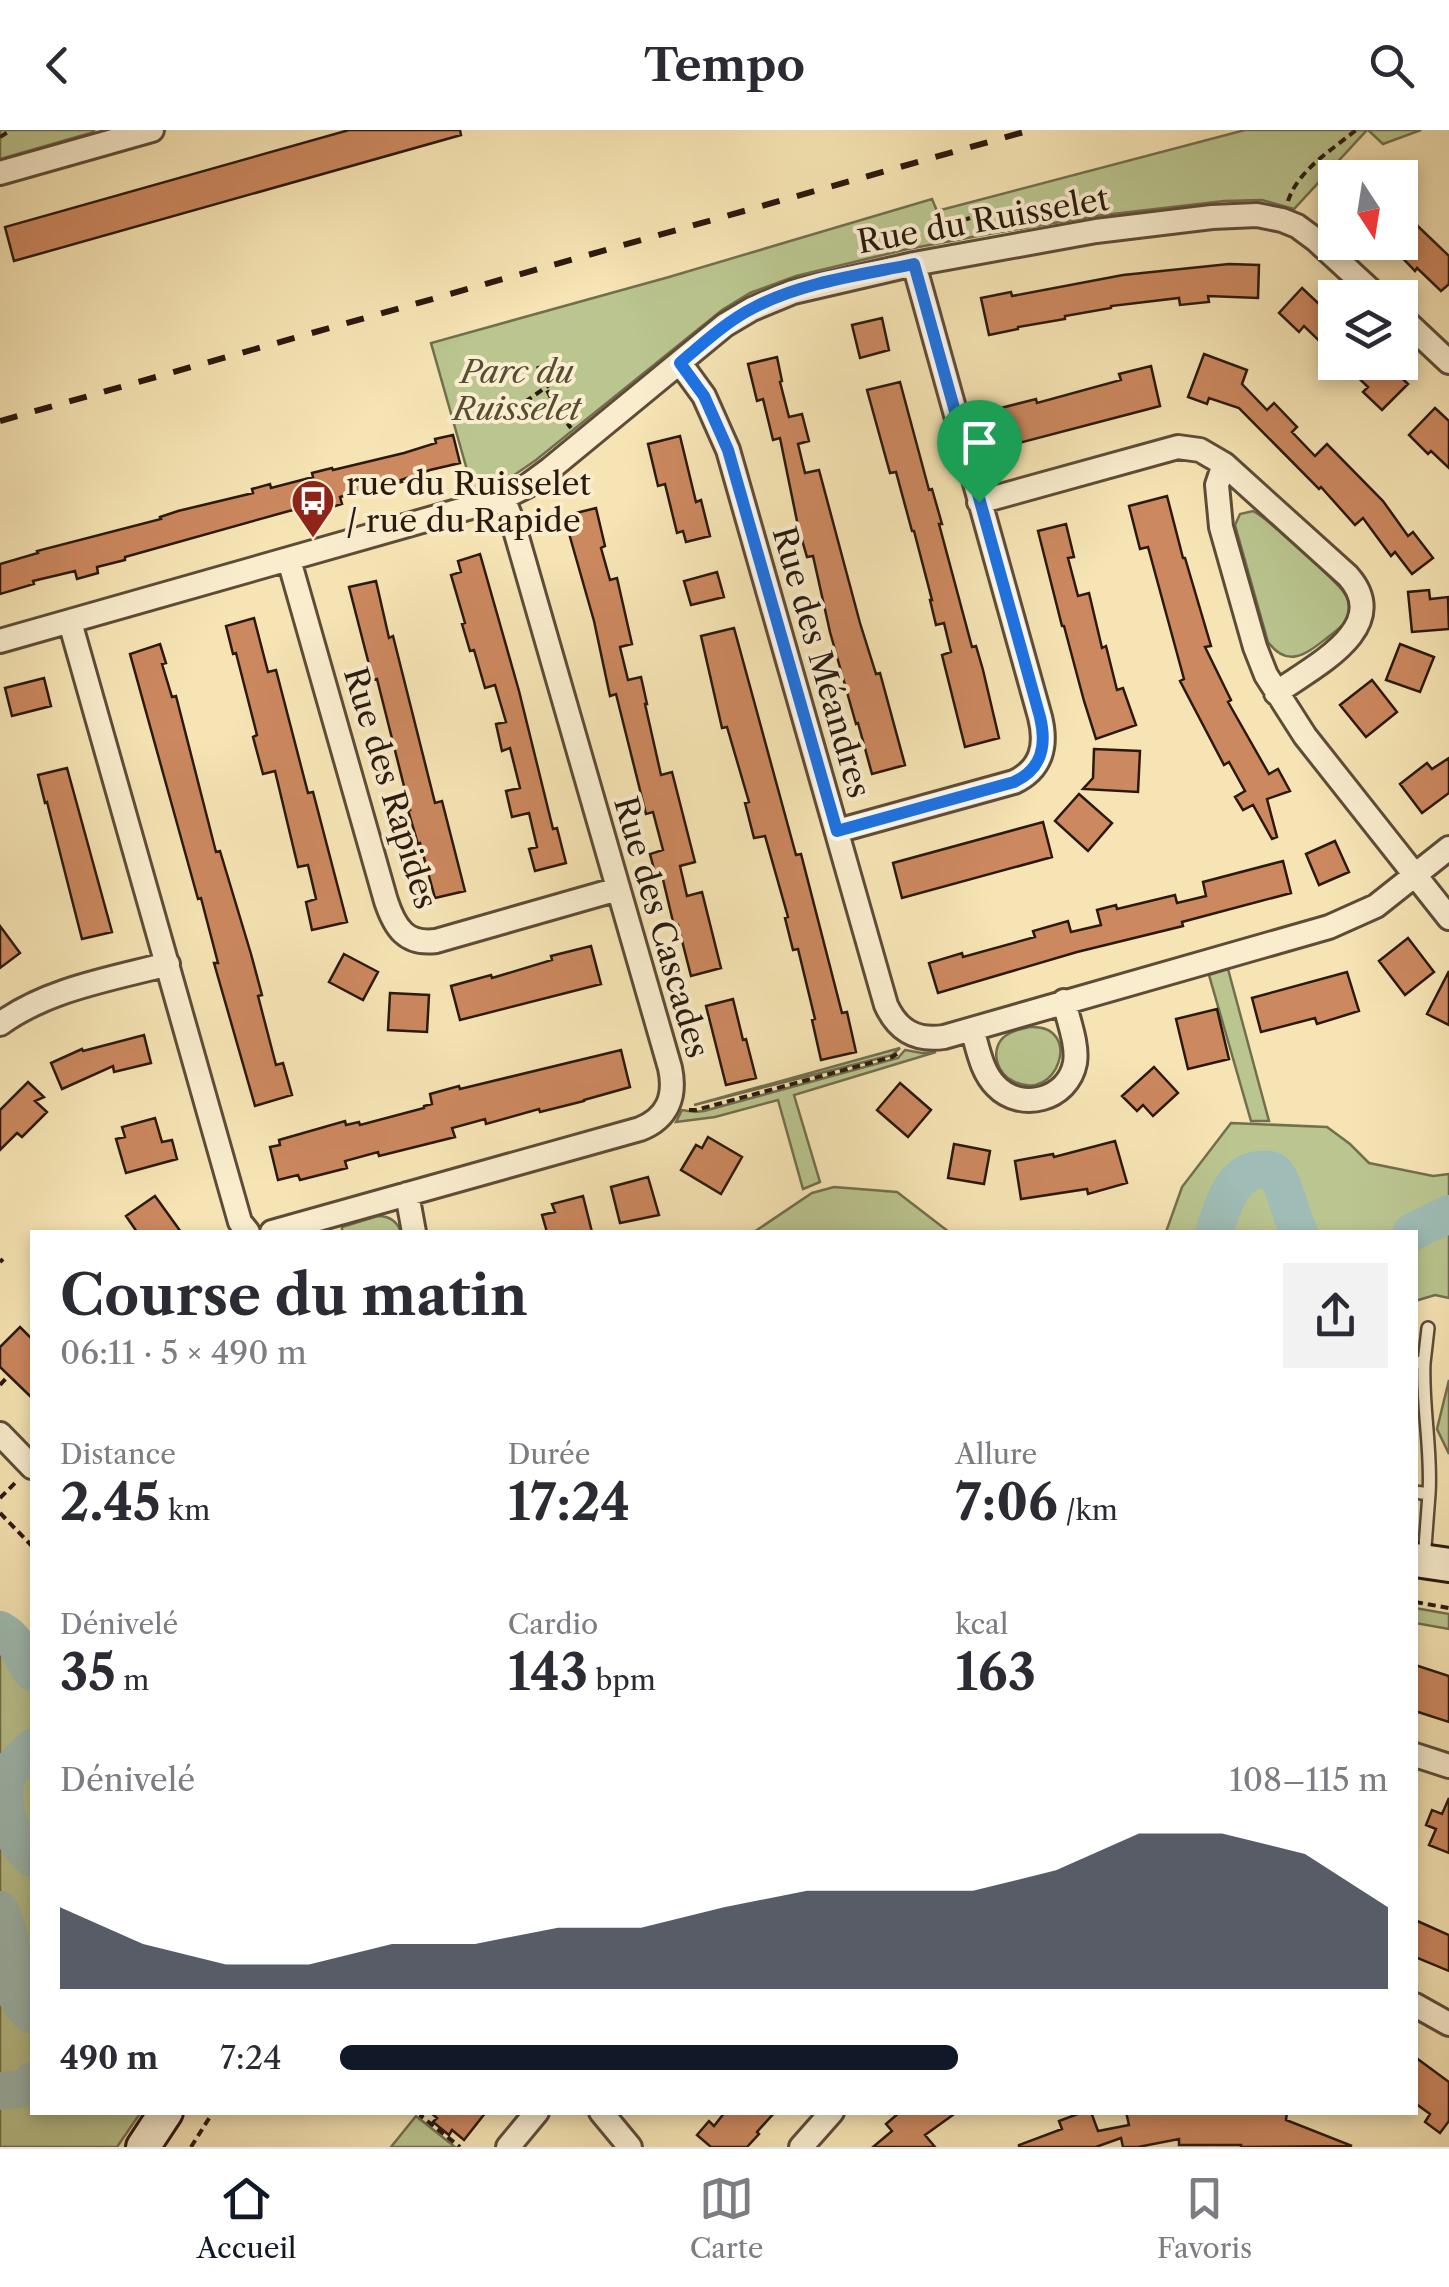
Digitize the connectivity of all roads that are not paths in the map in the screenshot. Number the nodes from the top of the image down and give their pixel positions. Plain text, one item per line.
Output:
1 (152, 130) edge
2 (0, 173) edge
3 (914, 264) junction
4 (1359, 280) edge
5 (1418, 333) edge
6 (1449, 362) edge
7 (680, 363) junction
8 (1224, 464) junction
9 (504, 498) junction
10 (979, 502) junction
11 (289, 560) junction
12 (70, 622) junction
13 (0, 642) edge
14 (1276, 693) junction
15 (837, 831) junction
16 (1449, 848) edge
17 (1415, 876) junction
18 (618, 889) junction
19 (1449, 918) edge
20 (168, 964) junction
21 (1064, 1001) junction
22 (0, 1024) edge
23 (972, 1029) junction
24 (407, 1194) junction
25 (246, 1230) edge
26 (279, 1230) edge
27 (414, 1230) edge
28 (1428, 1328) dead end
29 (1419, 1362) edge
30 (0, 1434) edge
31 (27, 1471) edge
32 (1418, 1492) edge
33 (1429, 1494) junction
34 (1429, 1562) edge
35 (1418, 1756) edge
36 (1449, 1766) edge
37 (1418, 2007) edge
38 (1449, 2024) edge
39 (164, 2115) edge
40 (535, 2115) edge
41 (604, 2115) edge
42 (829, 2115) edge
43 (143, 2147) edge
44 (508, 2147) edge
45 (630, 2147) edge
46 (800, 2147) edge

1 - 2 street
3 - 4 street, Rue du Ruisselet
3 - 7 street, Rue du Ruisselet
3 - 10 street
5 - 6 street
7 - 9 street, Rue du Ruisselet
7 - 15 street, Rue des Méandres
8 - 10 street
8 - 14 street
8 - 14 street
9 - 11 street, Rue du Ruisselet
9 - 18 street, Rue des Cascades
10 - 15 street
11 - 12 street, Rue du Ruisselet
11 - 18 street, Rue des Rapides
12 - 13 street, Rue du Ruisselet
12 - 20 street
14 - 17 street
15 - 23 street, Rue des Méandres
16 - 17 street, Rue des Méandres
17 - 19 street
17 - 21 street, Rue des Méandres
18 - 24 street, Rue des Cascades
20 - 22 street
20 - 25 street
21 - 23 street, Rue des Méandres
21 - 23 street
24 - 26 street, Rue des Cascades
24 - 27 street
28 - 29 lane
29 - 33 lane
30 - 31 street
32 - 33 lane
33 - 34 lane
35 - 36 street
37 - 38 street
39 - 43 main road
40 - 44 street
41 - 45 street
42 - 46 street

